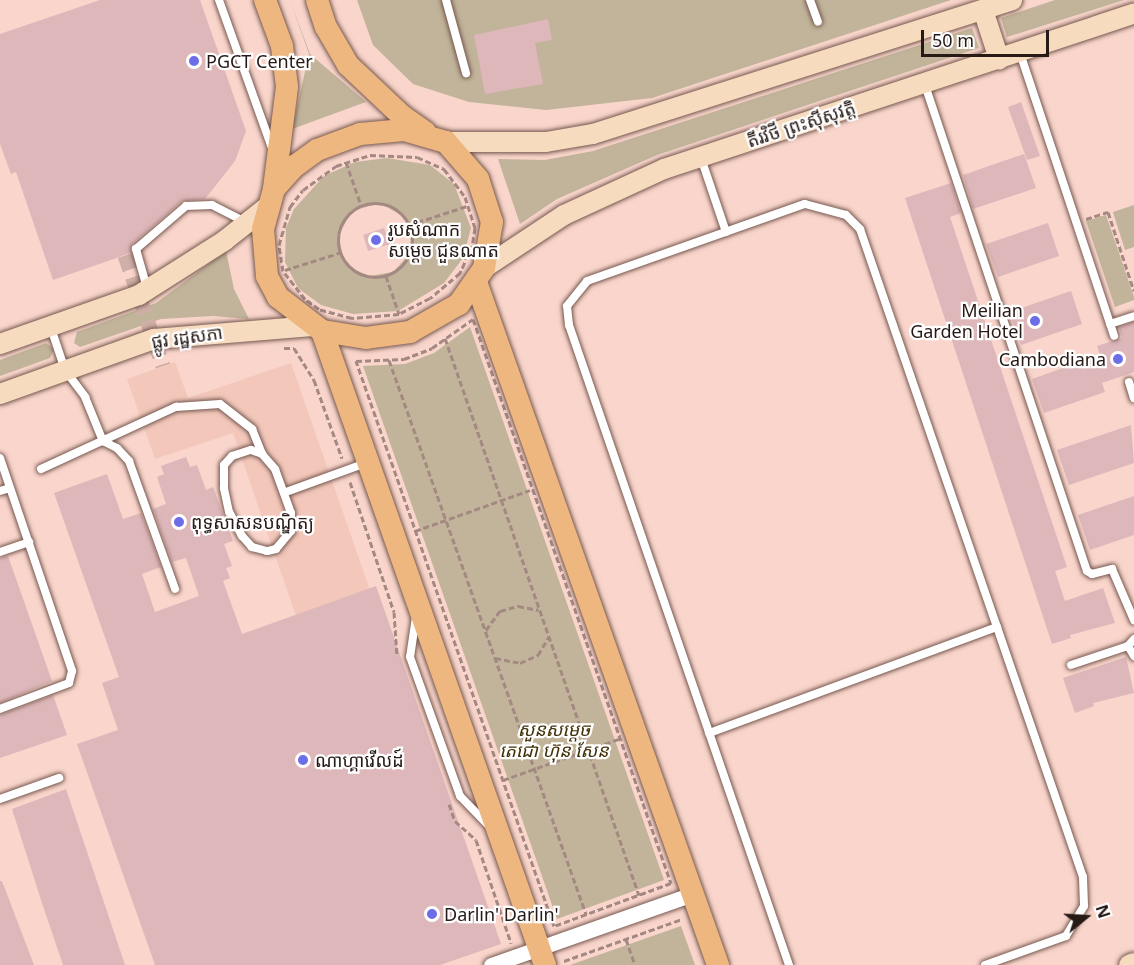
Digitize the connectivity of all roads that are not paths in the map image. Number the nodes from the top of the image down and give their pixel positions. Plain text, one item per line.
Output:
1 (219, 0) edge
2 (265, 0) edge
3 (317, 0) edge
4 (446, 0) edge
5 (810, 0) edge
6 (1006, 1) edge
7 (977, 7) edge
8 (1134, 14) edge
9 (818, 22) dead end
10 (1020, 52) junction
11 (999, 59) junction
12 (466, 73) dead end
13 (924, 83) junction
14 (437, 138) junction
15 (701, 157) junction
16 (274, 188) junction
17 (247, 223) junction
18 (726, 232) junction
19 (480, 275) junction
20 (147, 290) junction
21 (1134, 316) edge
22 (1110, 324) junction
23 (51, 326) junction
24 (317, 329) junction
25 (1114, 336) dead end
26 (0, 344) edge
27 (65, 370) junction
28 (1129, 382) dead end
29 (0, 394) edge
30 (1134, 398) edge
31 (103, 441) junction
32 (262, 454) junction
33 (0, 458) edge
34 (368, 462) junction
35 (41, 469) dead end
36 (10, 488) junction
37 (0, 491) edge
38 (286, 492) junction
39 (29, 542) junction
40 (0, 552) edge
41 (175, 589) dead end
42 (1134, 620) edge
43 (997, 627) junction
44 (1134, 639) edge
45 (1128, 646) junction
46 (1134, 657) edge
47 (1071, 665) dead end
48 (0, 709) edge
49 (709, 733) junction
50 (59, 778) dead end
51 (0, 799) edge
52 (693, 894) junction
53 (542, 957) edge
54 (1134, 963) edge
55 (491, 965) edge
56 (718, 965) edge
57 (789, 965) edge
58 (985, 965) edge
59 (1129, 965) edge

1 - 16 lane
2 - 16 main road
3 - 14 main road
4 - 12 lane
5 - 9 lane
6 - 7 main road
7 - 11 main road
7 - 14 main road
8 - 10 main road, តីរវិថី ព្រះស៊ីសុវត្តិ
10 - 11 main road, តីរវិថី ព្រះស៊ីសុវត្តិ
10 - 22 lane
11 - 13 main road, តីរវិថី ព្រះស៊ីសុវត្តិ
13 - 15 main road, តីរវិថី ព្រះស៊ីសុវត្តិ
13 - 42 lane
14 - 16 main road
14 - 19 main road
15 - 18 lane
15 - 19 main road, តីរវិថី ព្រះស៊ីសុវត្តិ
16 - 17 main road
16 - 24 main road
17 - 20 main road
17 - 20 lane
18 - 43 lane
18 - 49 lane
19 - 24 main road
19 - 52 main road
20 - 23 main road
21 - 22 lane
22 - 25 lane
23 - 26 main road
23 - 27 lane
24 - 27 main road, ផ្លូវ រដ្ឋសភា
24 - 34 main road
27 - 29 main road, ផ្លូវ រដ្ឋសភា
27 - 31 lane
28 - 30 lane
31 - 32 lane
31 - 35 lane
31 - 41 lane
32 - 38 lane
32 - 38 lane
33 - 36 lane
34 - 38 lane
34 - 53 main road
36 - 37 lane
36 - 39 lane
39 - 40 lane
39 - 48 lane
43 - 49 lane
43 - 58 lane
44 - 45 lane
45 - 46 lane
45 - 47 lane
49 - 57 lane
50 - 51 lane
52 - 53 street
52 - 56 main road
53 - 55 street
54 - 59 main road

